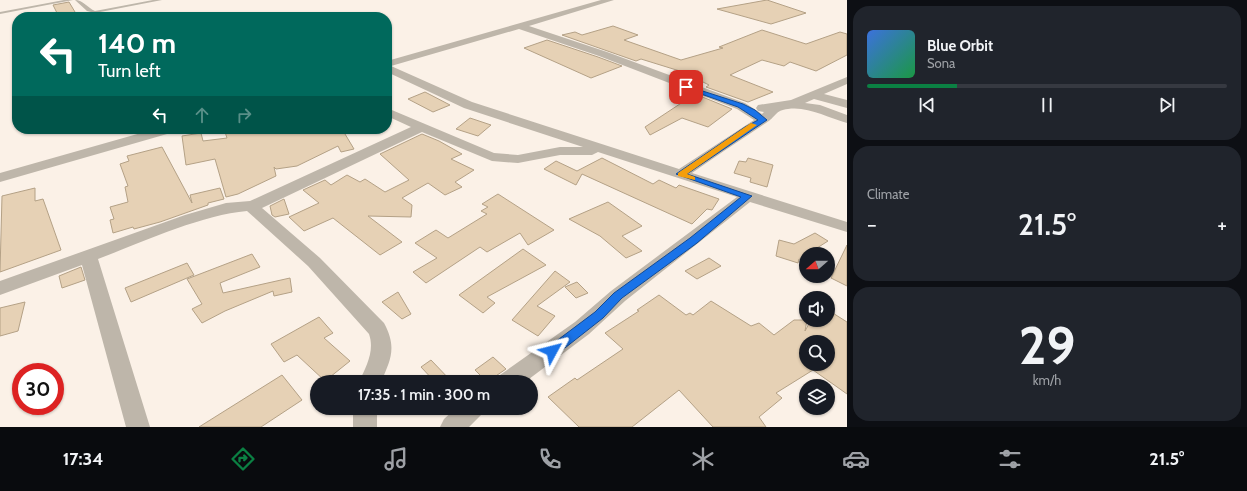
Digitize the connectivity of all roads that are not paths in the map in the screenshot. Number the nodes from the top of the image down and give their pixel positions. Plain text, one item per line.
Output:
1 (50, 0) edge
2 (71, 0) edge
3 (78, 0) edge
4 (160, 0) edge
5 (610, 0) edge
6 (0, 10) edge
7 (0, 13) edge
8 (520, 26) junction
9 (392, 63) edge
10 (392, 70) edge
11 (847, 80) edge
12 (809, 97) junction
13 (787, 104) junction
14 (847, 104) edge
15 (741, 106) junction
16 (816, 108) junction
17 (773, 109) junction
18 (392, 114) edge
19 (847, 119) edge
20 (763, 120) junction
21 (421, 128) junction
22 (152, 134) edge
23 (608, 151) junction
24 (681, 174) junction
25 (0, 178) edge
26 (748, 196) junction
27 (253, 206) junction
28 (847, 227) edge
29 (88, 255) junction
30 (0, 288) edge
31 (373, 375) edge
32 (518, 375) edge
33 (365, 415) edge
34 (465, 415) edge
35 (138, 427) edge
36 (365, 427) edge
37 (452, 427) edge

1 - 6 lane
2 - 7 lane
3 - 4 lane
5 - 8 street
8 - 9 street
8 - 15 street
10 - 23 street
11 - 12 street
12 - 13 street
12 - 14 street
12 - 16 street
13 - 16 street
13 - 17 street
15 - 17 street
15 - 20 street
16 - 19 street
17 - 20 street
18 - 21 street
20 - 24 street
21 - 23 street
21 - 27 street
22 - 25 street
23 - 24 street
24 - 26 street
26 - 28 street
26 - 32 street
27 - 29 street
27 - 31 street
29 - 30 street
29 - 35 street
33 - 36 street
34 - 37 street

